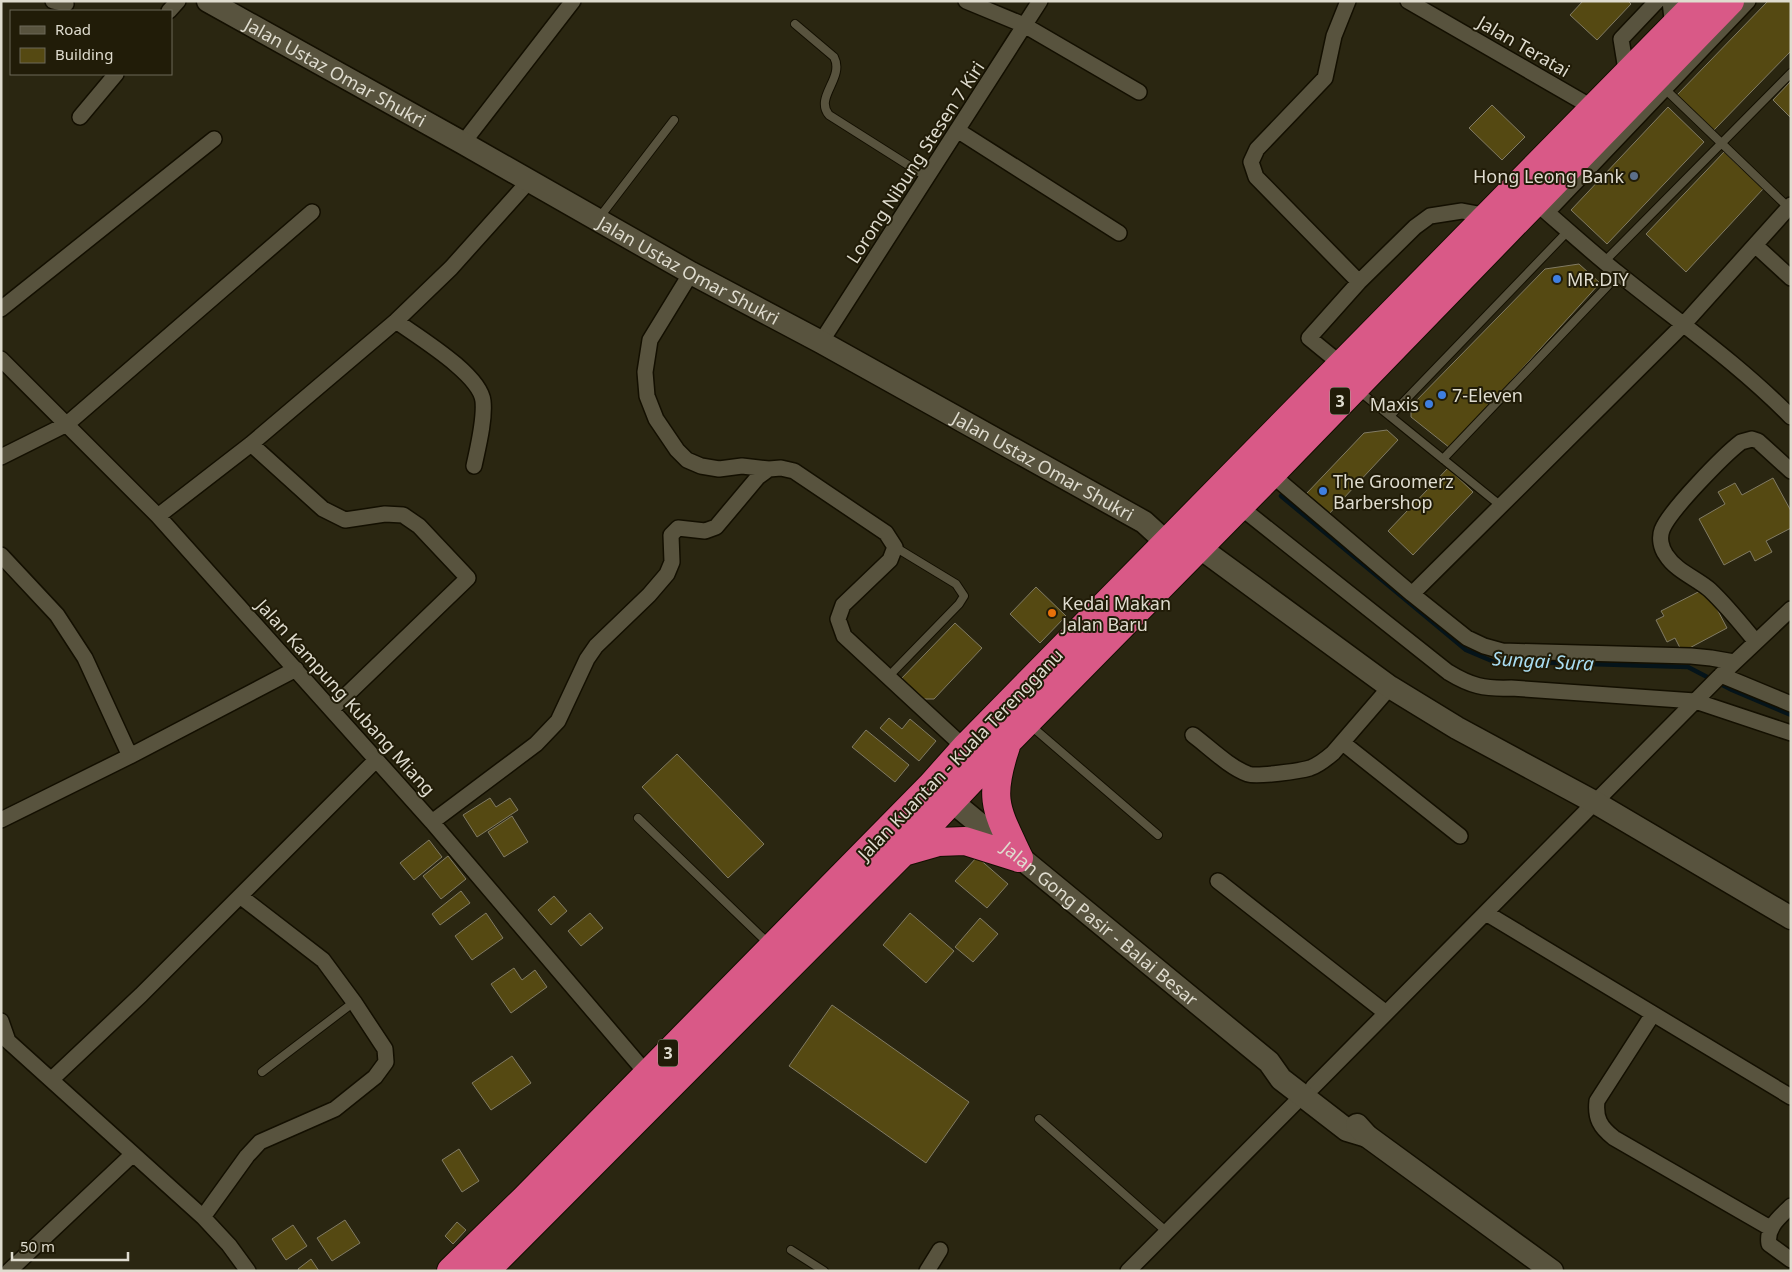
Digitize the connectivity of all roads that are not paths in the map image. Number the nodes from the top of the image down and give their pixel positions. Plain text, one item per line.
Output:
1 (208, 1) edge
2 (573, 1) edge
3 (966, 1) edge
4 (1040, 1) edge
5 (1348, 1) edge
6 (1408, 1) edge
7 (1656, 1) edge
8 (1670, 1) edge
9 (1700, 1) edge
10 (1730, 1) edge
11 (1748, 1) edge
12 (795, 24) dead end
13 (1024, 25) junction
14 (1673, 28) junction
15 (1791, 73) edge
16 (115, 75) edge
17 (1627, 76) junction
18 (1665, 89) junction
19 (1139, 92) dead end
20 (1595, 109) junction
21 (80, 117) dead end
22 (674, 120) dead end
23 (957, 130) junction
24 (214, 139) dead end
25 (463, 143) junction
26 (1721, 143) junction
27 (927, 177) junction
28 (529, 181) junction
29 (1790, 206) edge
30 (1541, 207) junction
31 (312, 212) dead end
32 (1489, 216) junction
33 (597, 220) junction
34 (1568, 231) junction
35 (1119, 233) dead end
36 (1755, 245) junction
37 (1604, 262) junction
38 (691, 273) junction
39 (1618, 274) junction
40 (1791, 278) edge
41 (1360, 282) junction
42 (1, 309) edge
43 (396, 321) junction
44 (1684, 324) junction
45 (821, 342) junction
46 (1, 359) edge
47 (1348, 376) junction
48 (1390, 416) junction
49 (1791, 417) edge
50 (66, 424) junction
51 (251, 444) junction
52 (1, 457) edge
53 (1443, 459) junction
54 (474, 466) dead end
55 (768, 469) junction
56 (1791, 471) edge
57 (1271, 474) junction
58 (1239, 506) junction
59 (1501, 506) junction
60 (158, 516) junction
61 (1167, 543) junction
62 (896, 546) junction
63 (1199, 547) junction
64 (1, 555) edge
65 (1412, 594) junction
66 (1791, 609) edge
67 (1756, 642) junction
68 (1734, 662) junction
69 (296, 669) junction
70 (1720, 676) junction
71 (888, 677) junction
72 (1390, 687) junction
73 (1700, 698) junction
74 (1791, 704) edge
75 (332, 709) junction
76 (1027, 722) junction
77 (1791, 733) edge
78 (1193, 735) dead end
79 (1007, 742) junction
80 (1343, 742) junction
81 (965, 748) junction
82 (130, 756) junction
83 (376, 760) junction
84 (941, 793) junction
85 (1596, 803) junction
86 (638, 818) dead end
87 (1, 820) edge
88 (432, 822) junction
89 (1158, 835) dead end
90 (1460, 836) dead end
91 (903, 852) junction
92 (1019, 858) junction
93 (1218, 881) dead end
94 (240, 896) junction
95 (1486, 913) junction
96 (1791, 918) edge
97 (772, 946) junction
98 (354, 1002) junction
99 (1386, 1013) junction
100 (1653, 1014) junction
101 (1, 1021) edge
102 (3, 1041) edge
103 (262, 1072) dead end
104 (648, 1074) junction
105 (52, 1079) junction
106 (1308, 1091) junction
107 (1791, 1097) edge
108 (1039, 1119) dead end
109 (133, 1154) junction
110 (1791, 1206) edge
111 (203, 1217) junction
112 (1770, 1228) junction
113 (1167, 1232) junction
114 (792, 1250) dead end
115 (940, 1250) dead end
116 (1791, 1260) edge
117 (9, 1271) edge
118 (248, 1271) edge
119 (451, 1271) edge
120 (486, 1271) edge
121 (824, 1271) edge
122 (927, 1271) edge
123 (1128, 1271) edge
124 (1552, 1271) edge

1 - 25 street, Jalan Ustaz Omar Shukri
2 - 25 street
3 - 13 street
4 - 13 street, Lorong Nibung Stesen 7 Kiri
5 - 41 street
6 - 20 street, Jalan Teratai
7 - 17 street
8 - 14 street
9 - 14 highway, Jalan Kuantan - Kuala Terengganu / 3
10 - 30 highway, Jalan Kuantan - Kuala Terengganu / 3
11 - 18 street
12 - 27 lane
13 - 19 street
13 - 23 street, Lorong Nibung Stesen 7 Kiri
14 - 17 highway, Jalan Kuantan - Kuala Terengganu / 3
15 - 26 lane
16 - 21 street
17 - 20 highway, Jalan Kuantan - Kuala Terengganu / 3
18 - 26 lane
18 - 30 street
20 - 32 highway, Jalan Kuantan - Kuala Terengganu / 3
22 - 33 lane
23 - 27 street, Lorong Nibung Stesen 7 Kiri
23 - 35 street
24 - 42 street
25 - 28 street, Jalan Ustaz Omar Shukri
26 - 29 lane
26 - 37 lane
27 - 45 street, Lorong Nibung Stesen 7 Kiri
28 - 33 street, Jalan Ustaz Omar Shukri
28 - 43 street
29 - 36 street
30 - 34 street
30 - 47 highway, Jalan Kuantan - Kuala Terengganu / 3
31 - 50 street
32 - 41 street
32 - 47 highway, Jalan Kuantan - Kuala Terengganu / 3
33 - 38 street, Jalan Ustaz Omar Shukri
34 - 37 street
34 - 48 lane
36 - 40 street
36 - 44 street
37 - 39 street
38 - 45 street, Jalan Ustaz Omar Shukri
38 - 55 street
39 - 44 street
39 - 53 lane
41 - 47 street
43 - 51 street
43 - 54 street
44 - 49 street
44 - 59 street
45 - 61 street, Jalan Ustaz Omar Shukri
46 - 50 street, Jalan Kampung Kubang Miang
47 - 48 lane
47 - 57 highway, Jalan Kuantan - Kuala Terengganu / 3
47 - 61 highway, Jalan Kuantan - Kuala Terengganu / 3
48 - 53 lane
50 - 52 street
50 - 60 street, Jalan Kampung Kubang Miang
51 - 60 street
51 - 75 street
53 - 59 lane
55 - 62 street
55 - 88 street
56 - 67 street
57 - 58 highway, Jalan Kuantan - Kuala Terengganu / 3
57 - 65 street
58 - 63 highway, Jalan Kuantan - Kuala Terengganu / 3
58 - 73 street
59 - 65 street
60 - 69 street, Jalan Kampung Kubang Miang
61 - 81 highway, Jalan Kuantan - Kuala Terengganu / 3
62 - 71 street
62 - 71 lane
63 - 72 street
63 - 76 highway, Jalan Kuantan - Kuala Terengganu / 3
64 - 82 street
65 - 68 street
66 - 67 street
67 - 68 street
68 - 70 street
69 - 75 street, Jalan Kampung Kubang Miang
69 - 82 street
70 - 73 street
70 - 74 street
71 - 81 street
72 - 80 street
72 - 85 street
73 - 77 street
73 - 85 street
75 - 83 street, Jalan Kampung Kubang Miang
76 - 79 highway, Jalan Kuantan - Kuala Terengganu / 3
76 - 89 lane
78 - 80 street
79 - 84 highway, Jalan Kuantan - Kuala Terengganu / 3
79 - 92 highway
80 - 90 street
81 - 84 highway, Jalan Kuantan - Kuala Terengganu / 3
82 - 87 street
83 - 88 street, Jalan Kampung Kubang Miang
83 - 94 street
84 - 91 highway, Jalan Kuantan - Kuala Terengganu / 3
84 - 92 street, Jalan Gong Pasir - Balai Besar
84 - 97 highway, Jalan Kuantan - Kuala Terengganu / 3
85 - 95 street
85 - 96 street
86 - 97 lane
88 - 104 street, Jalan Kampung Kubang Miang
91 - 92 highway
91 - 120 highway, Jalan Kuantan - Kuala Terengganu / 3
92 - 106 street, Jalan Gong Pasir - Balai Besar
93 - 99 street
94 - 98 street
94 - 105 street
95 - 99 street
95 - 100 street
97 - 104 highway, Jalan Kuantan - Kuala Terengganu / 3
98 - 103 lane
98 - 111 street
99 - 106 street
100 - 107 street
100 - 112 street
101 - 102 street
102 - 105 street
104 - 119 highway, Jalan Kuantan - Kuala Terengganu / 3
105 - 109 street
106 - 113 street
106 - 124 street, Jalan Gong Pasir - Balai Besar
108 - 113 lane
109 - 111 street
109 - 117 street
110 - 112 street
111 - 118 street
112 - 116 street
113 - 123 street
114 - 121 lane
115 - 122 street

